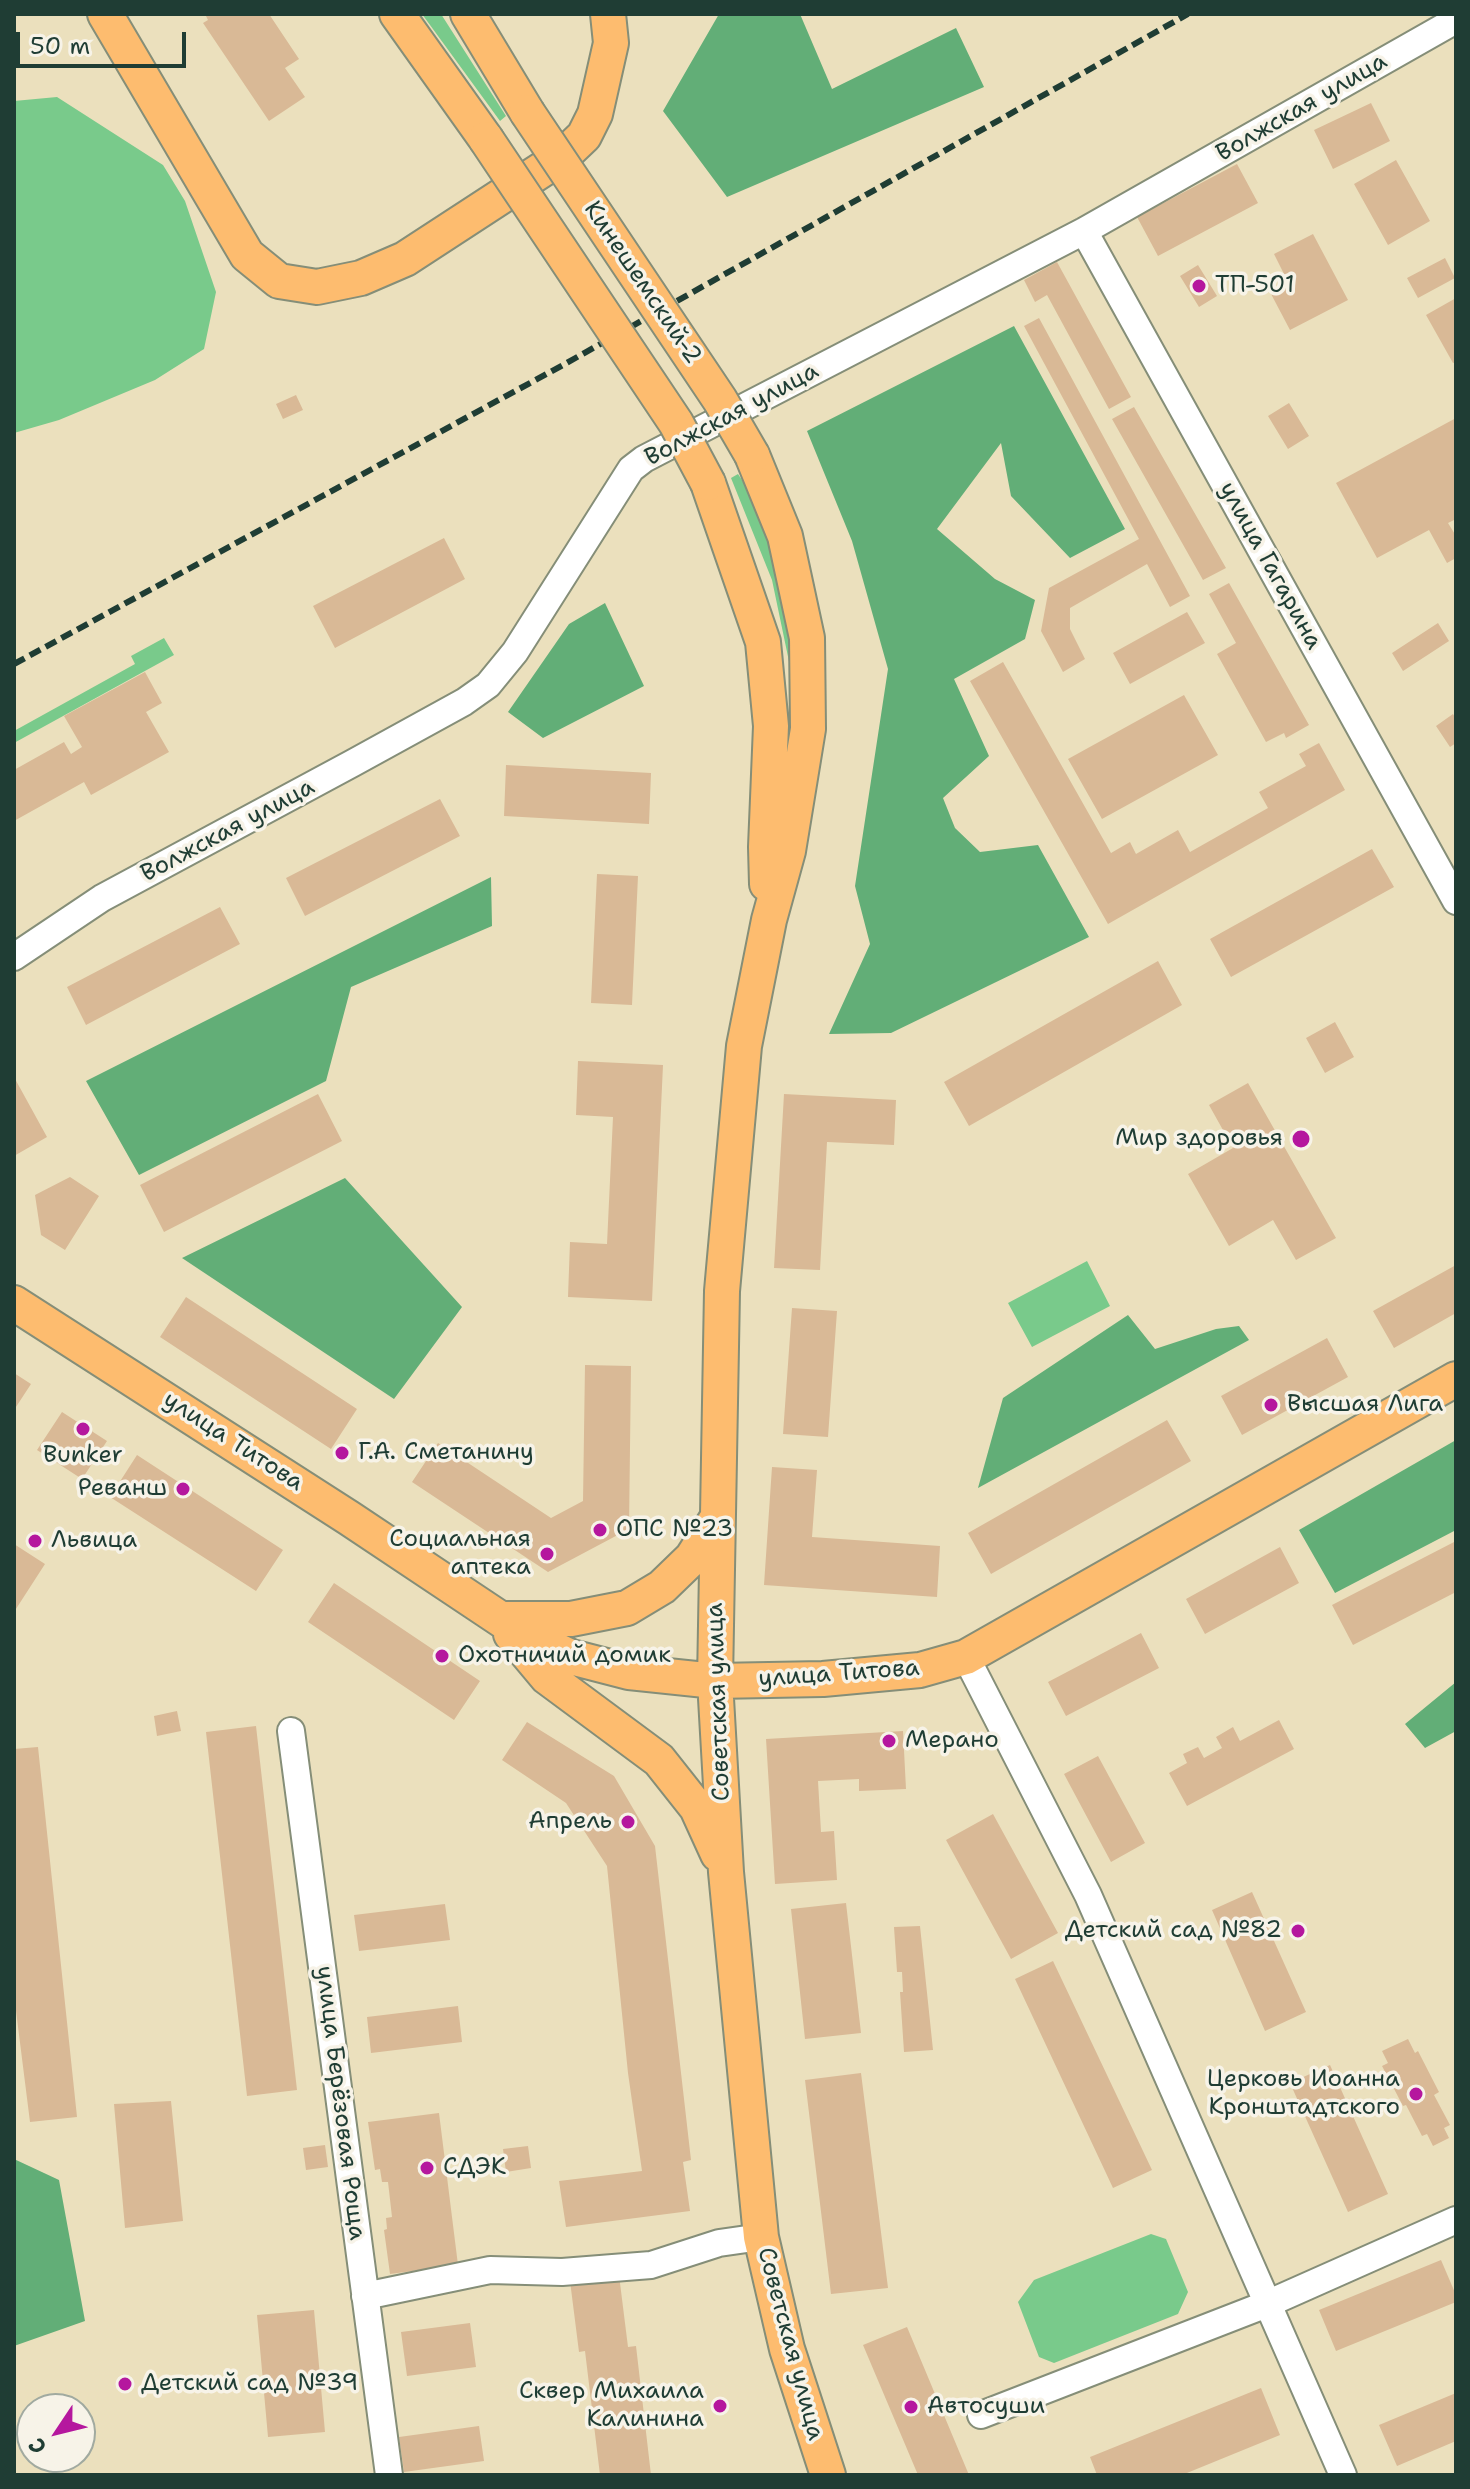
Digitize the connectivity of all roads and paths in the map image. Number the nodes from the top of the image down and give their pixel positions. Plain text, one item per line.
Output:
1 (105, 14) edge
2 (397, 14) edge
3 (468, 14) edge
4 (1456, 20) edge
5 (613, 24) edge
6 (1084, 231) junction
7 (1456, 901) edge
8 (769, 920) junction
9 (14, 957) edge
10 (14, 1303) edge
11 (1456, 1379) edge
12 (716, 1520) junction
13 (498, 1619) junction
14 (966, 1657) junction
15 (715, 1681) junction
16 (291, 1731) dead end
17 (726, 1872) junction
18 (1456, 2220) edge
19 (761, 2237) junction
20 (365, 2296) junction
21 (1267, 2304) junction
22 (981, 2415) dead end
23 (389, 2475) edge
24 (828, 2475) edge
25 (1343, 2475) edge

1 - 5 main road
2 - 8 main road, Кинешемский-2, bridge
3 - 8 main road, Кинешемский-2, bridge
4 - 6 street, Волжская улица
6 - 7 street, улица Гагарина
6 - 9 street, Волжская улица
8 - 12 main road, Советская улица
10 - 13 main road, улица Титова
11 - 14 main road, улица Титова
12 - 13 main road
12 - 15 main road, Советская улица
13 - 15 main road, улица Титова
13 - 17 main road
14 - 15 main road, улица Титова
14 - 21 street
15 - 17 main road, Советская улица
16 - 20 street, улица Берёзовая Роща
17 - 19 main road, Советская улица
18 - 21 street
19 - 20 street
19 - 24 main road, Советская улица
20 - 23 street, улица Берёзовая Роща
21 - 22 street
21 - 25 street

